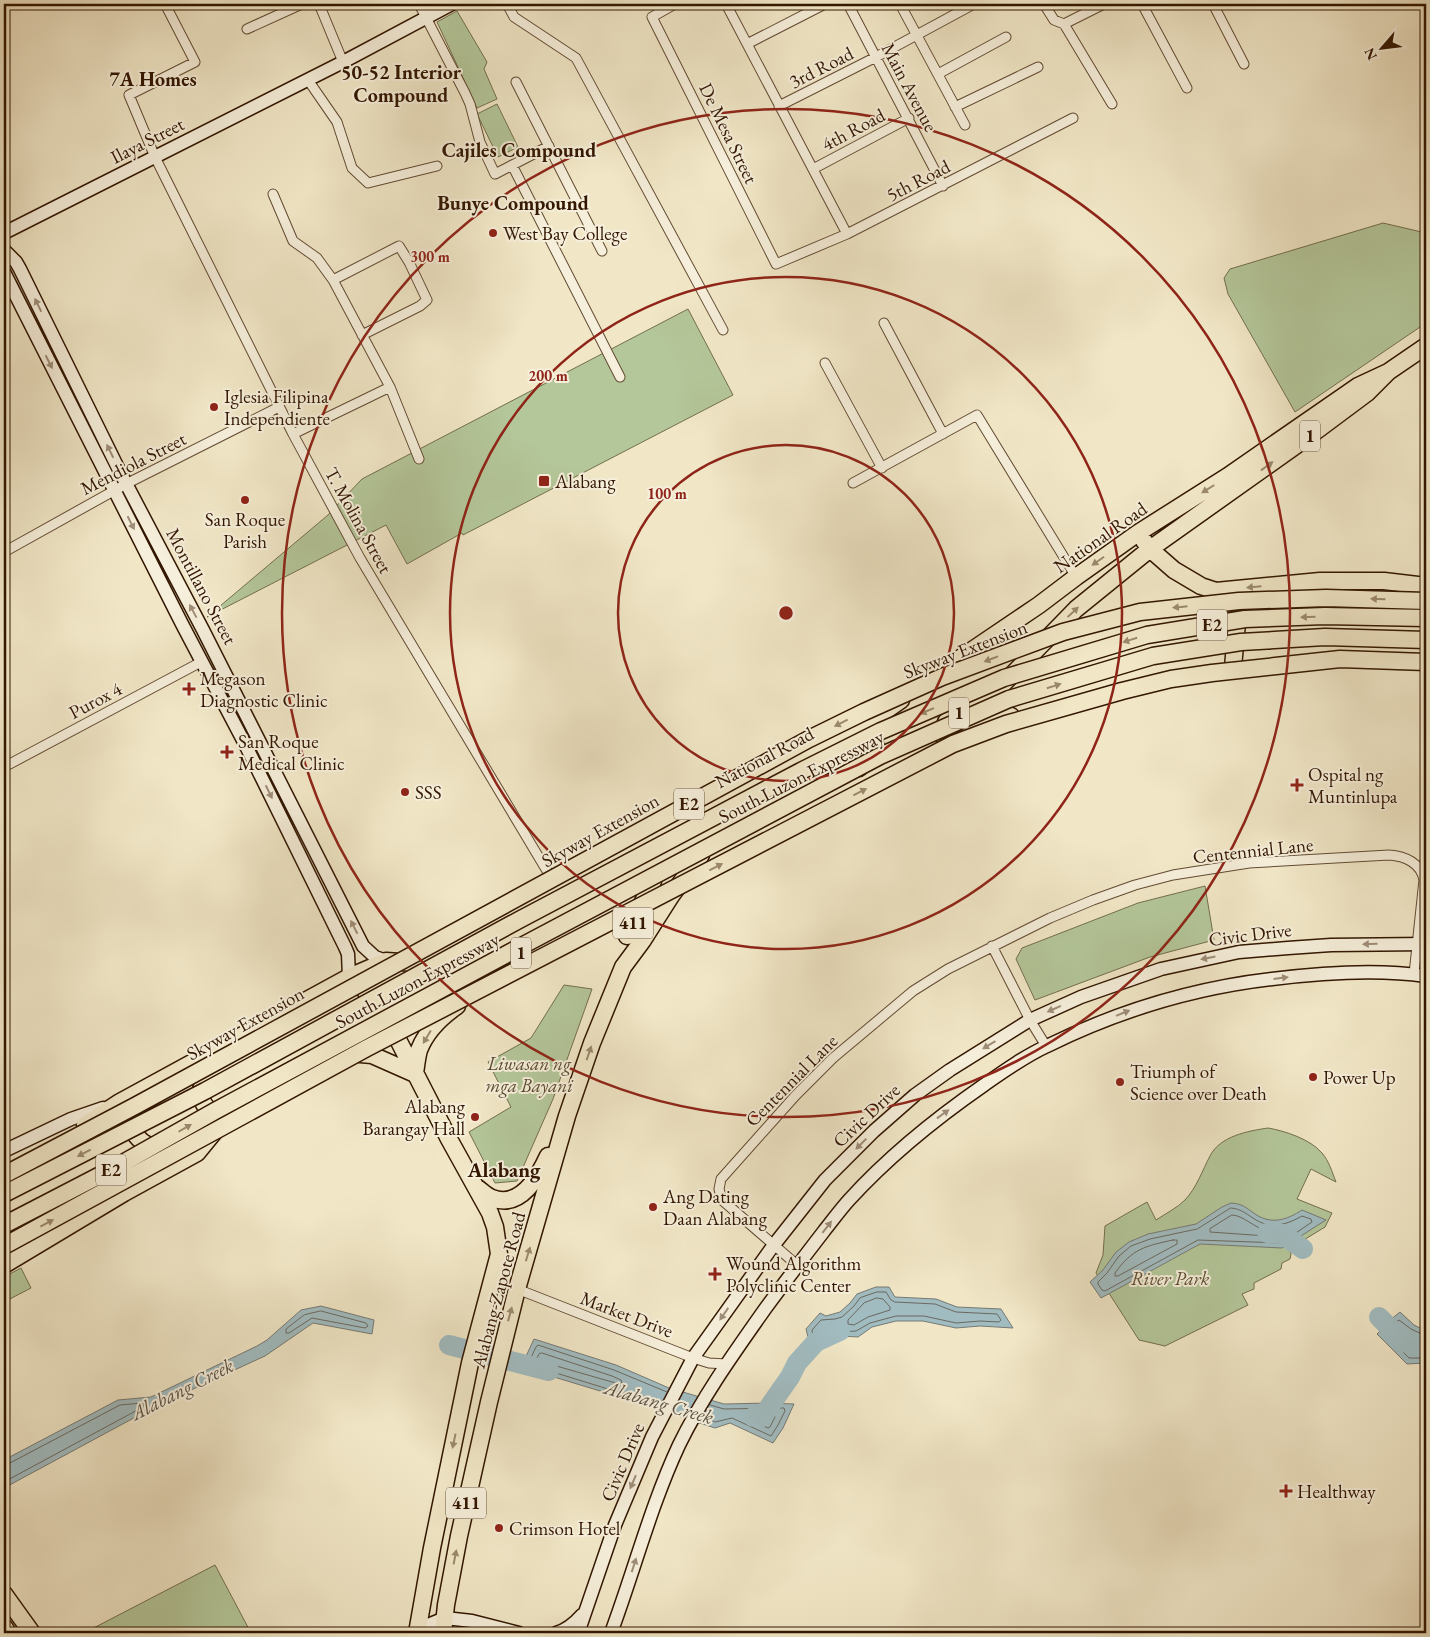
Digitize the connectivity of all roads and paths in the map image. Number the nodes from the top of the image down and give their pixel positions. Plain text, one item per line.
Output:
1 (164, 4) edge
2 (302, 4) edge
3 (319, 4) edge
4 (419, 4) edge
5 (452, 4) edge
6 (507, 4) edge
7 (675, 4) edge
8 (726, 4) edge
9 (825, 4) edge
10 (848, 4) edge
11 (900, 4) edge
12 (974, 4) edge
13 (1044, 4) edge
14 (1104, 4) edge
15 (1142, 4) edge
16 (1213, 4) edge
17 (285, 7) edge
18 (426, 18) junction
19 (1064, 24) junction
20 (247, 29) dead end
21 (917, 34) junction
22 (1006, 37) dead end
23 (747, 44) junction
24 (876, 57) junction
25 (343, 62) junction
26 (1244, 64) dead end
27 (1038, 67) dead end
28 (938, 74) junction
29 (308, 80) junction
30 (516, 82) dead end
31 (1187, 88) dead end
32 (1112, 104) dead end
33 (780, 106) junction
34 (955, 107) junction
35 (909, 118) junction
36 (1073, 118) dead end
37 (965, 125) dead end
38 (549, 146) junction
39 (155, 157) junction
40 (512, 165) junction
41 (437, 166) dead end
42 (813, 169) junction
43 (942, 186) junction
44 (273, 194) dead end
45 (4, 233) edge
46 (847, 234) junction
47 (4, 250) edge
48 (602, 251) dead end
49 (776, 264) joint
50 (4, 272) edge
51 (333, 280) junction
52 (884, 323) dead end
53 (723, 330) dead end
54 (362, 335) junction
55 (1426, 346) edge
56 (825, 363) dead end
57 (1388, 372) junction
58 (620, 377) dead end
59 (390, 387) junction
60 (280, 407) junction
61 (293, 434) junction
62 (943, 434) junction
63 (420, 459) dead end
64 (882, 468) junction
65 (853, 483) dead end
66 (126, 484) junction
67 (114, 491) junction
68 (1138, 533) junction
69 (1150, 549) junction
70 (4, 552) edge
71 (1076, 577) junction
72 (1426, 586) edge
73 (1216, 591) junction
74 (1426, 601) edge
75 (1426, 618) edge
76 (1006, 628) junction
77 (203, 630) junction
78 (189, 638) junction
79 (1426, 640) edge
80 (212, 647) junction
81 (199, 658) junction
82 (1026, 659) junction
83 (1426, 662) edge
84 (1233, 667) junction
85 (1426, 669) edge
86 (861, 728) junction
87 (886, 759) junction
88 (4, 767) edge
89 (850, 776) junction
90 (701, 855) junction
91 (653, 882) junction
92 (557, 888) junction
93 (627, 936) junction
94 (1422, 944) edge
95 (363, 946) junction
96 (992, 946) junction
97 (348, 954) junction
98 (386, 961) junction
99 (415, 964) junction
100 (623, 967) junction
101 (1420, 975) edge
102 (349, 977) junction
103 (1030, 1020) junction
104 (390, 1024) junction
105 (1046, 1046) junction
106 (328, 1058) junction
107 (415, 1074) junction
108 (120, 1102) junction
109 (233, 1110) junction
110 (567, 1116) junction
111 (4, 1151) edge
112 (196, 1153) junction
113 (4, 1168) edge
114 (4, 1175) edge
115 (476, 1187) junction
116 (4, 1194) edge
117 (4, 1225) edge
118 (4, 1246) edge
119 (773, 1246) junction
120 (4, 1265) edge
121 (797, 1266) junction
122 (517, 1289) junction
123 (694, 1358) junction
124 (726, 1364) junction
125 (4, 1594) edge
126 (586, 1611) junction
127 (619, 1611) junction
128 (444, 1626) edge
129 (4, 1627) edge
130 (415, 1632) edge
131 (8, 1633) edge
132 (32, 1633) edge
133 (519, 1633) edge
134 (556, 1633) edge
135 (578, 1633) edge
136 (611, 1633) edge
137 (618, 1633) edge

1 - 39 street, T. Molina Street
2 - 17 street
3 - 25 street
4 - 18 street
5 - 18 main road, Ilaya Street
6 - 53 street
7 - 49 street, De Mesa Street
8 - 23 street
9 - 23 street
10 - 24 street, Main Avenue
11 - 21 street
12 - 21 street, 3rd Road
13 - 19 street
14 - 19 street
15 - 31 street
16 - 26 street
17 - 20 street
18 - 25 main road, Ilaya Street
18 - 40 street
19 - 32 street
21 - 24 street, 3rd Road
21 - 28 street
22 - 28 street
23 - 33 street
24 - 33 street, 3rd Road
24 - 35 street, Main Avenue
25 - 29 main road, Ilaya Street
27 - 34 street
28 - 34 street
29 - 39 main road, Ilaya Street
29 - 41 street
30 - 38 street
33 - 42 street
34 - 37 street
35 - 42 street, 4th Road
35 - 43 street, Main Avenue
36 - 43 street, 5th Road
38 - 40 street
38 - 48 street
39 - 45 main road, Ilaya Street
39 - 60 street, T. Molina Street
40 - 58 street
42 - 46 street
43 - 46 street, 5th Road
44 - 51 street
46 - 49 street, 5th Road
66 -> 47 main road, Montillano Street
50 -> 67 main road, Montillano Street
51 - 54 street
51 - 54 street
52 - 62 street
54 - 59 street
55 - 57 highway, National Road / 1
56 - 64 street
57 -> 68 highway, National Road / 1
69 -> 57 highway, National Road / 1
59 - 61 street
59 - 63 street
60 - 61 street, T. Molina Street
60 - 66 street, Mendiola Street
61 - 92 street, T. Molina Street
62 - 64 street
62 - 71 street
64 - 65 street
66 - 67 street, Mendiola Street
77 -> 66 main road, Montillano Street
67 - 70 street, Mendiola Street
67 -> 78 main road, Montillano Street
68 - 69 highway
68 -> 71 highway, National Road / 1
69 - 73 highway
82 -> 69 highway, National Road / 1
71 - 76 highway, National Road / 1
72 -> 73 highway
73 - 84 highway
74 -> 114 highway, Skyway Extension / E2, bridge
75 -> 116 highway, South Luzon Expressway / E2, bridge
76 - 82 highway
76 - 86 highway, National Road / 1
77 - 78 main road
77 - 80 main road, Montillano Street
78 - 81 main road, Montillano Street
117 -> 79 highway, South Luzon Expressway / E2, bridge
80 - 81 main road
95 -> 80 main road, Montillano Street
81 - 88 street, Purox 4
81 -> 97 main road, Montillano Street
82 - 87 highway, National Road / 1
118 -> 83 highway, E2, bridge
84 - 85 highway
84 - 87 highway
86 - 89 highway
86 - 92 highway, National Road / 1
87 - 89 highway, National Road / 1
89 - 90 highway, National Road / 1
90 - 91 highway, National Road / 1
90 - 100 highway, Alabang-Zapote Road / 411
91 - 93 highway, Alabang-Zapote Road / 411
91 - 104 highway, National Road / 1
92 - 99 highway, National Road / 1
93 - 100 highway, Alabang-Zapote Road / 411
93 -> 107 highway
94 - 96 street, Centennial Lane
94 - 101 street, Centennial Lane
94 -> 103 main road, Civic Drive
95 - 97 main road
95 - 98 main road, Montillano Street
96 - 103 street
96 - 119 street, Centennial Lane
97 - 102 main road, Montillano Street
98 - 99 highway
98 - 102 highway
99 - 109 highway, National Road
110 -> 100 highway, Alabang-Zapote Road / 411
105 -> 101 main road
102 - 108 highway
103 - 105 street
103 -> 119 main road, Civic Drive
104 - 106 highway, National Road / 1
104 - 107 highway, 411
121 -> 105 main road
106 - 107 highway
106 - 109 highway, National Road / 1
107 - 115 highway, 411
108 - 111 main road
108 - 112 highway
108 - 113 highway
109 - 112 highway, National Road / 1
110 - 115 highway
122 -> 110 highway, Alabang-Zapote Road / 411
112 - 120 highway
115 -> 130 highway, Alabang-Zapote Road / 411
119 - 121 street, Centennial Lane
119 -> 123 main road, Civic Drive
121 - 124 main road
122 - 123 street, Market Drive
128 -> 122 highway, Alabang-Zapote Road / 411
123 - 124 street, Market Drive
123 -> 126 main road, Civic Drive
127 -> 124 main road
125 - 132 highway
126 - 134 main road
126 - 135 main road, Civic Drive
127 - 136 main road
127 - 137 main road
128 - 130 main road
128 - 133 main road
129 - 131 highway

